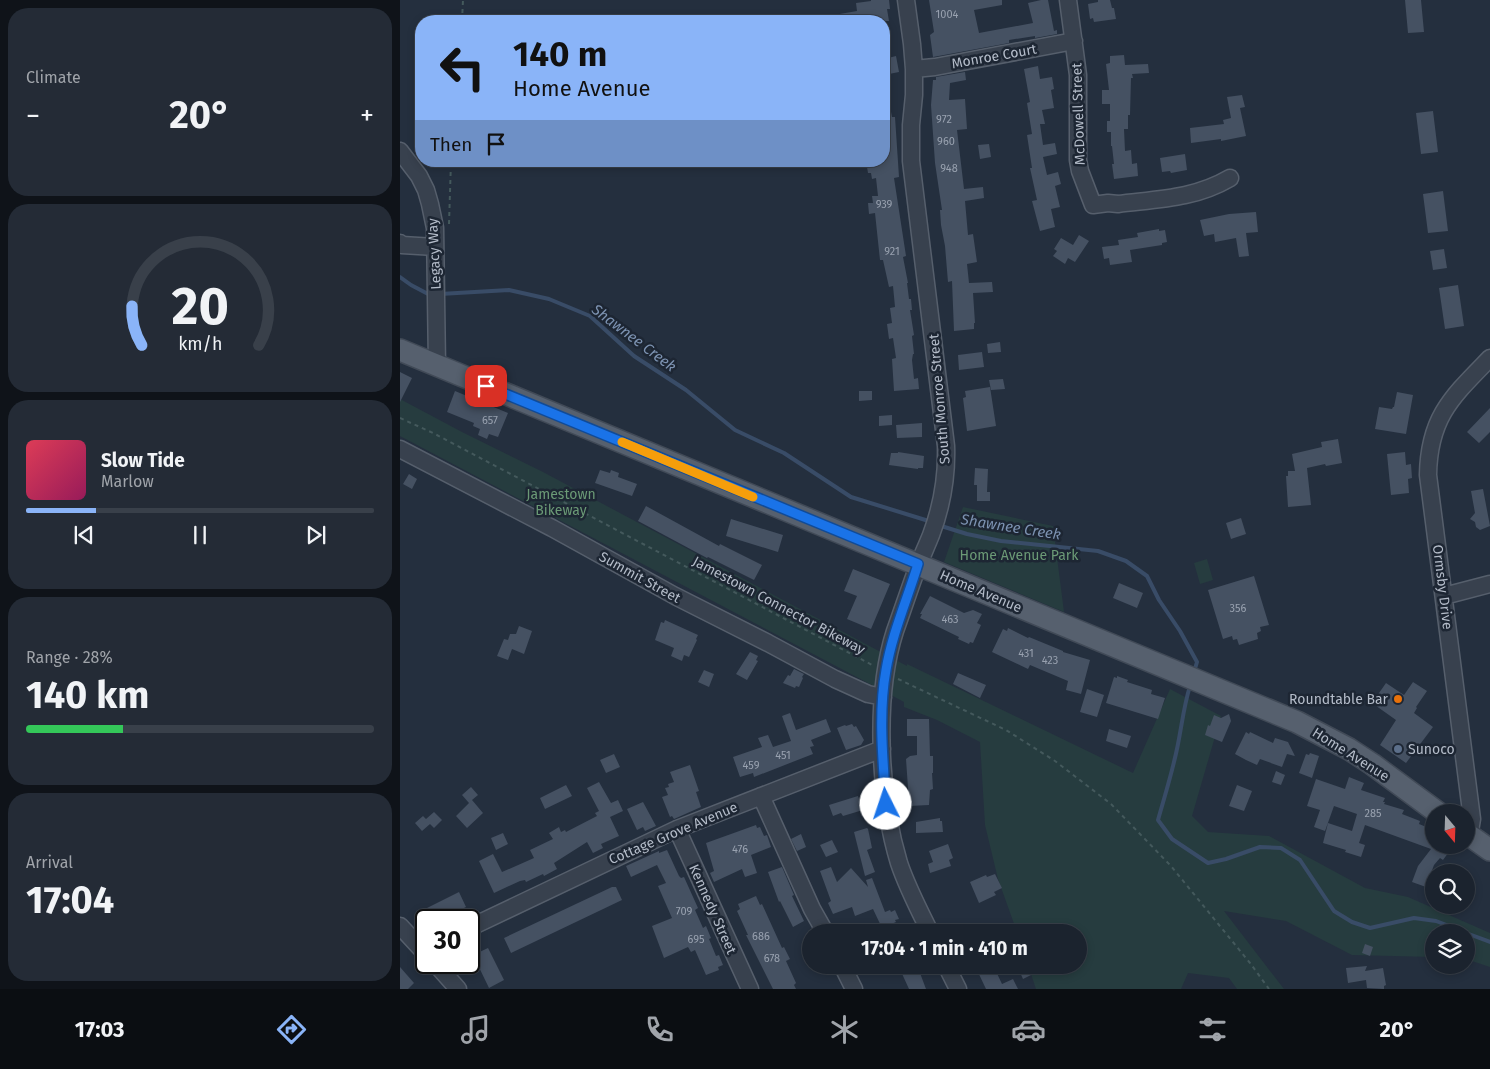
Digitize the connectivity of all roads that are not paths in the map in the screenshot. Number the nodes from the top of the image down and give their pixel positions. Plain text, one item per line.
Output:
1 (906, 0) edge
2 (1068, 0) edge
3 (1074, 41) junction
4 (914, 70) junction
5 (400, 151) edge
6 (1230, 178) dead end
7 (400, 243) edge
8 (435, 247) junction
9 (400, 350) edge
10 (1490, 358) edge
11 (438, 366) junction
12 (400, 449) edge
13 (918, 564) junction
14 (1490, 584) edge
15 (1444, 596) junction
16 (883, 697) junction
17 (882, 749) junction
18 (761, 796) junction
19 (1426, 804) edge
20 (1470, 804) edge
21 (677, 829) junction
22 (1475, 839) edge
23 (1490, 850) edge
24 (480, 923) edge
25 (820, 924) edge
26 (926, 924) edge
27 (400, 926) edge
28 (415, 941) edge
29 (445, 974) edge
30 (846, 974) edge
31 (950, 974) edge
32 (458, 989) edge
33 (750, 989) edge
34 (854, 989) edge
35 (958, 989) edge

1 - 4 street, South Monroe Street
2 - 3 street, McDowell Street
3 - 4 street, Monroe Court
3 - 6 street, McDowell Street
4 - 13 street, South Monroe Street
5 - 8 street, Legacy Way
7 - 8 street
8 - 11 street, Legacy Way
9 - 11 main road, Home Avenue
10 - 15 street, Ormsby Drive
11 - 13 main road, Home Avenue
12 - 16 street, Summit Street
13 - 16 street, South Monroe Street
13 - 19 main road, Home Avenue
14 - 15 street
15 - 20 street, Ormsby Drive
16 - 17 street, South Monroe Street
17 - 18 street, Cottage Grove Avenue
17 - 26 street, South Monroe Street
18 - 21 street, Cottage Grove Avenue
18 - 25 street
21 - 24 street, Cottage Grove Avenue
21 - 33 street, Kennedy Street
22 - 23 main road
27 - 28 street
29 - 32 street
30 - 34 street
31 - 35 street

